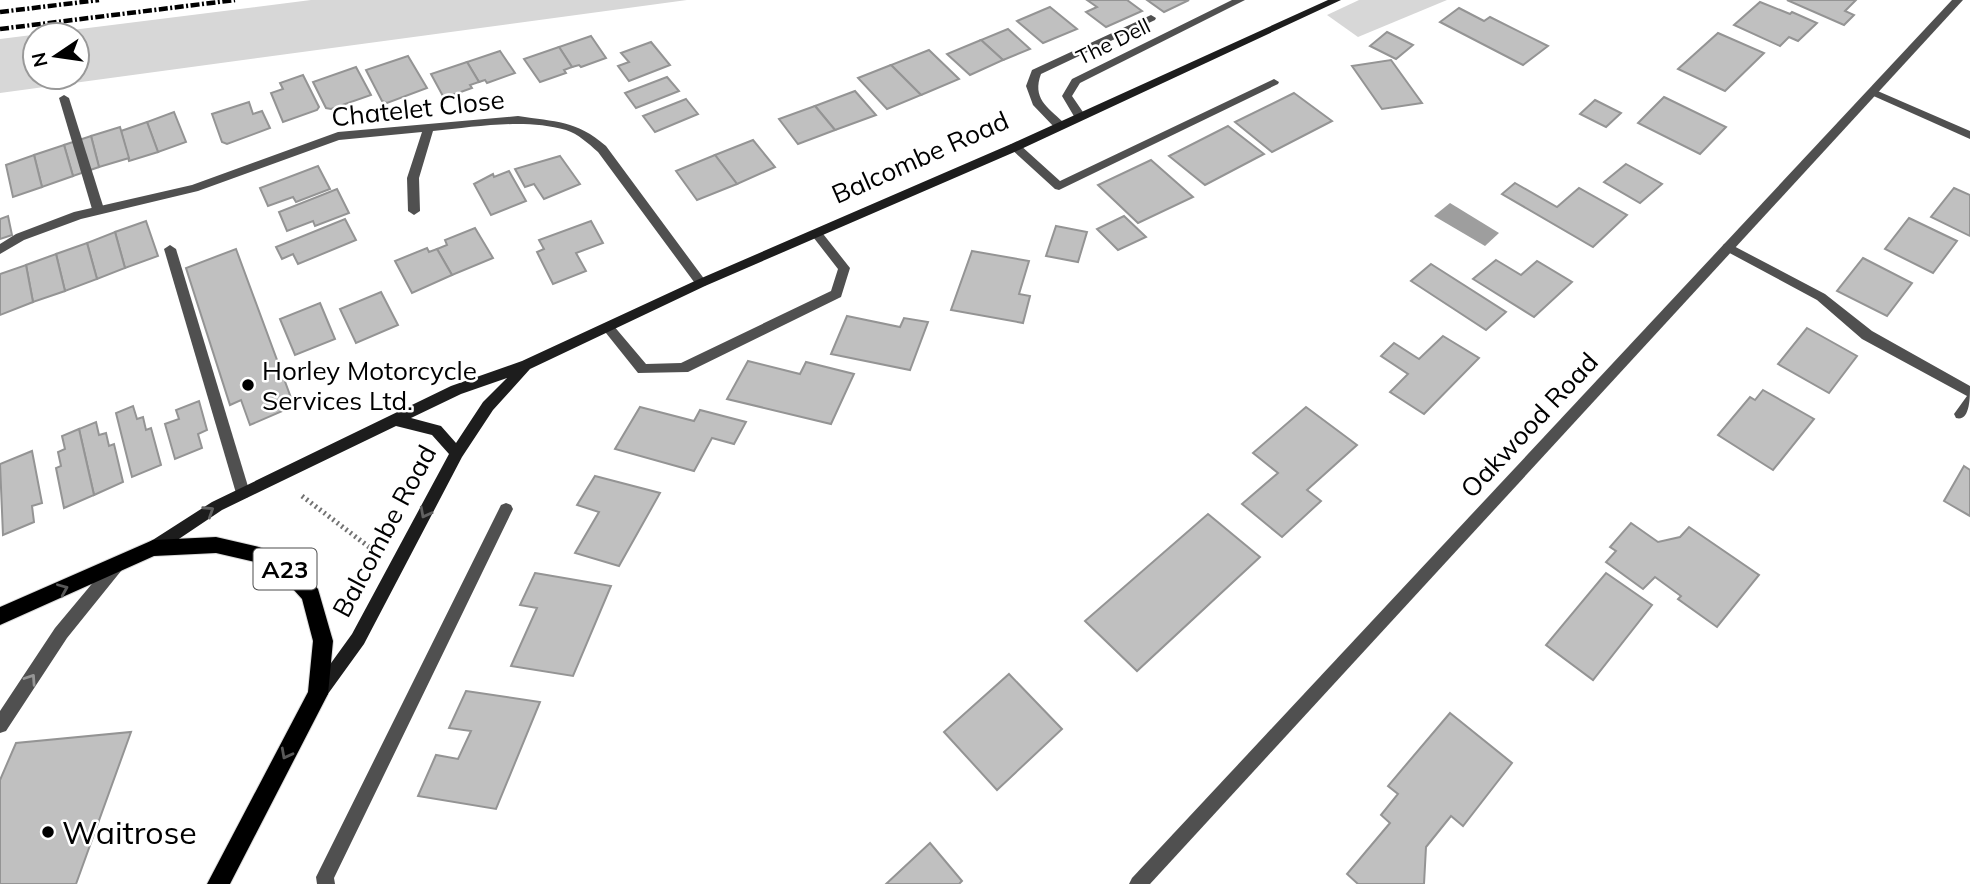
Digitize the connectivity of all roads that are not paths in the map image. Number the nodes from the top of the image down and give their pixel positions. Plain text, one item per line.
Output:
1 (1240, 0) edge
2 (1335, 0) edge
3 (1958, 0) edge
4 (1151, 18) dead end
5 (1274, 82) dead end
6 (1873, 92) junction
7 (64, 98) dead end
8 (1079, 116) junction
9 (1059, 125) junction
10 (429, 127) junction
11 (1970, 135) edge
12 (1015, 147) junction
13 (97, 209) junction
14 (414, 211) dead end
15 (816, 233) junction
16 (1728, 247) junction
17 (170, 249) dead end
18 (0, 250) edge
19 (701, 283) junction
20 (608, 328) junction
21 (527, 365) junction
22 (1970, 392) edge
23 (1970, 401) edge
24 (1961, 414) dead end
25 (396, 419) junction
26 (457, 453) junction
27 (243, 493) junction
28 (506, 509) dead end
29 (153, 548) junction
30 (116, 566) junction
31 (0, 616) edge
32 (318, 694) junction
33 (0, 725) edge
34 (218, 884) edge
35 (326, 884) edge
36 (1138, 884) edge

1 - 8 street, The Dell
2 - 8 main road, Balcombe Road
3 - 6 street, Oakwood Road
4 - 9 street
5 - 12 street
6 - 11 street
6 - 16 street, Oakwood Road
7 - 13 street
8 - 9 main road, Balcombe Road
9 - 12 main road, Balcombe Road
10 - 13 street, Chatelet Close
10 - 14 street
10 - 19 street, Chatelet Close
12 - 15 main road, Balcombe Road
13 - 18 street, Chatelet Close
15 - 19 main road, Balcombe Road
15 - 20 street
16 - 22 street
16 - 36 street, Oakwood Road
17 - 27 street
19 - 20 main road, Balcombe Road
20 - 21 main road, Balcombe Road
21 - 25 main road, Balcombe Road
21 - 26 main road, Balcombe Road
23 - 24 street
25 - 26 main road
25 - 27 main road, Balcombe Road
26 -> 32 main road, Balcombe Road
29 -> 27 main road, Balcombe Road
28 - 35 street
29 - 30 main road, Balcombe Road / A23
29 - 32 main road, Balcombe Road / A23
31 -> 30 main road, Balcombe Road / A23
33 -> 30 street
32 -> 34 main road, Balcombe Road / A23

